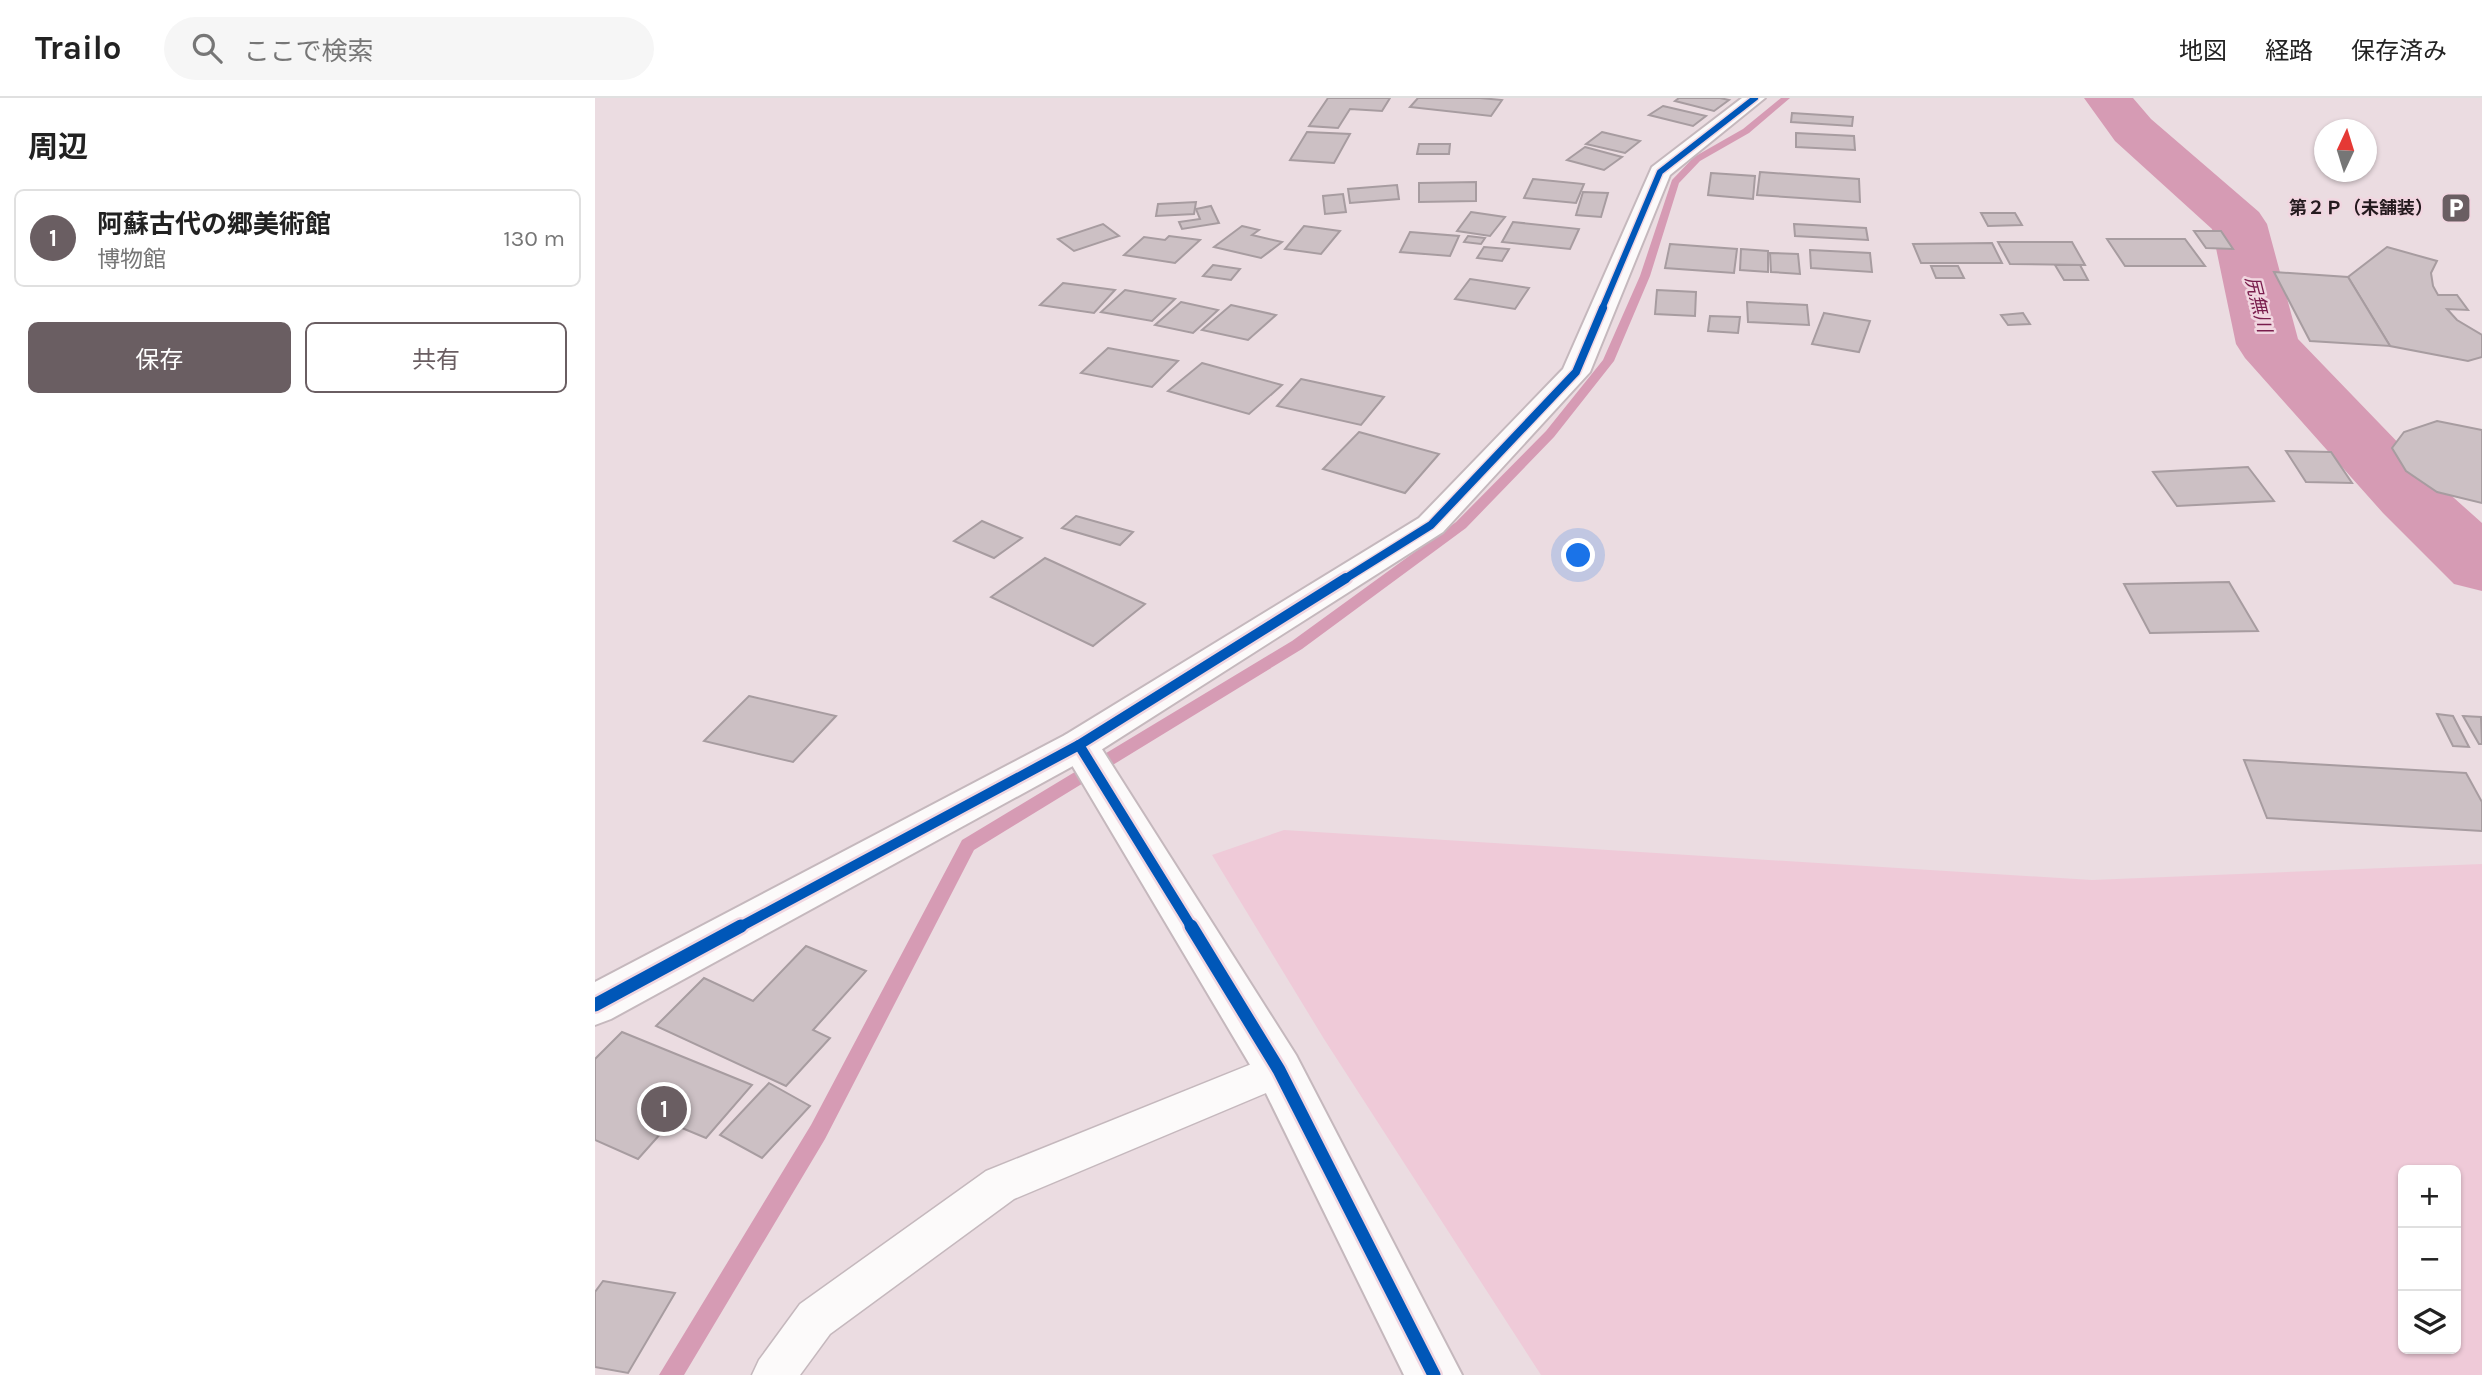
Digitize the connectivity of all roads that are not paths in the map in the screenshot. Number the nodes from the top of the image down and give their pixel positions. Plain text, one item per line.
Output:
1 (1755, 98) edge
2 (1079, 745) junction
3 (595, 1005) edge
4 (1279, 1070) junction
5 (774, 1375) edge
6 (1434, 1375) edge

1 - 2 street
2 - 3 street
2 - 4 street
4 - 5 lane
4 - 6 street

